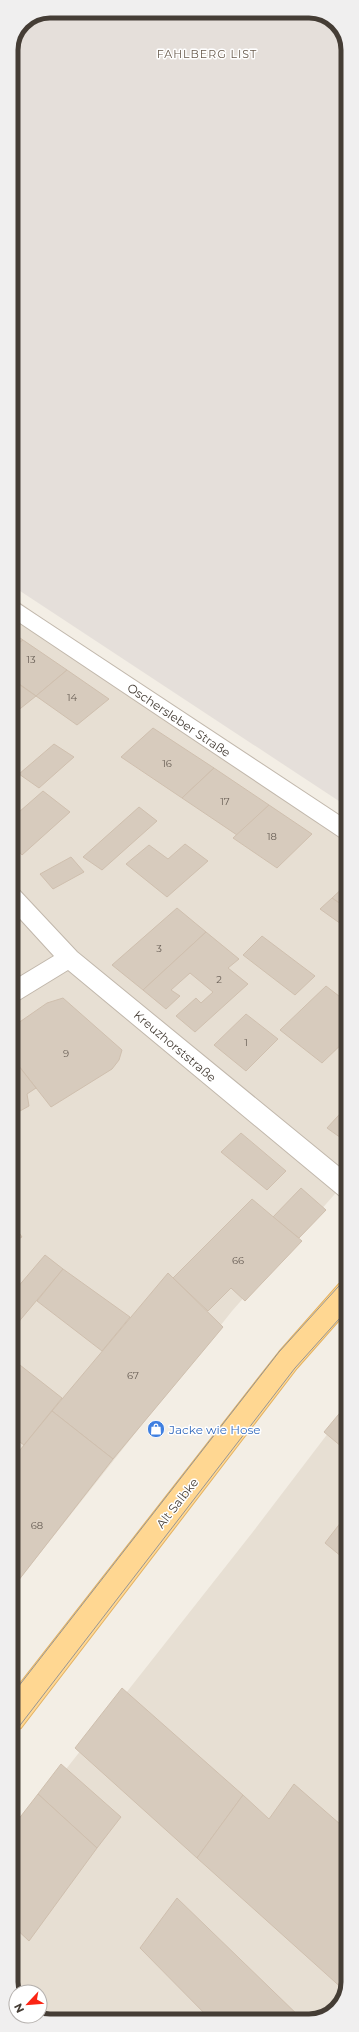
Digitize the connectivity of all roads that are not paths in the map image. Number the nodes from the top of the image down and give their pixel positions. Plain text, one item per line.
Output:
1 (18, 613) edge
2 (341, 827) edge
3 (18, 903) edge
4 (69, 958) junction
5 (18, 989) edge
6 (341, 1182) edge
7 (341, 1300) edge
8 (18, 1709) edge

1 - 2 street, Oschersleber Straße
3 - 4 street, Kreuzhorststraße
4 - 5 street
4 - 6 street, Kreuzhorststraße
7 - 8 main road, Alt Salbke

